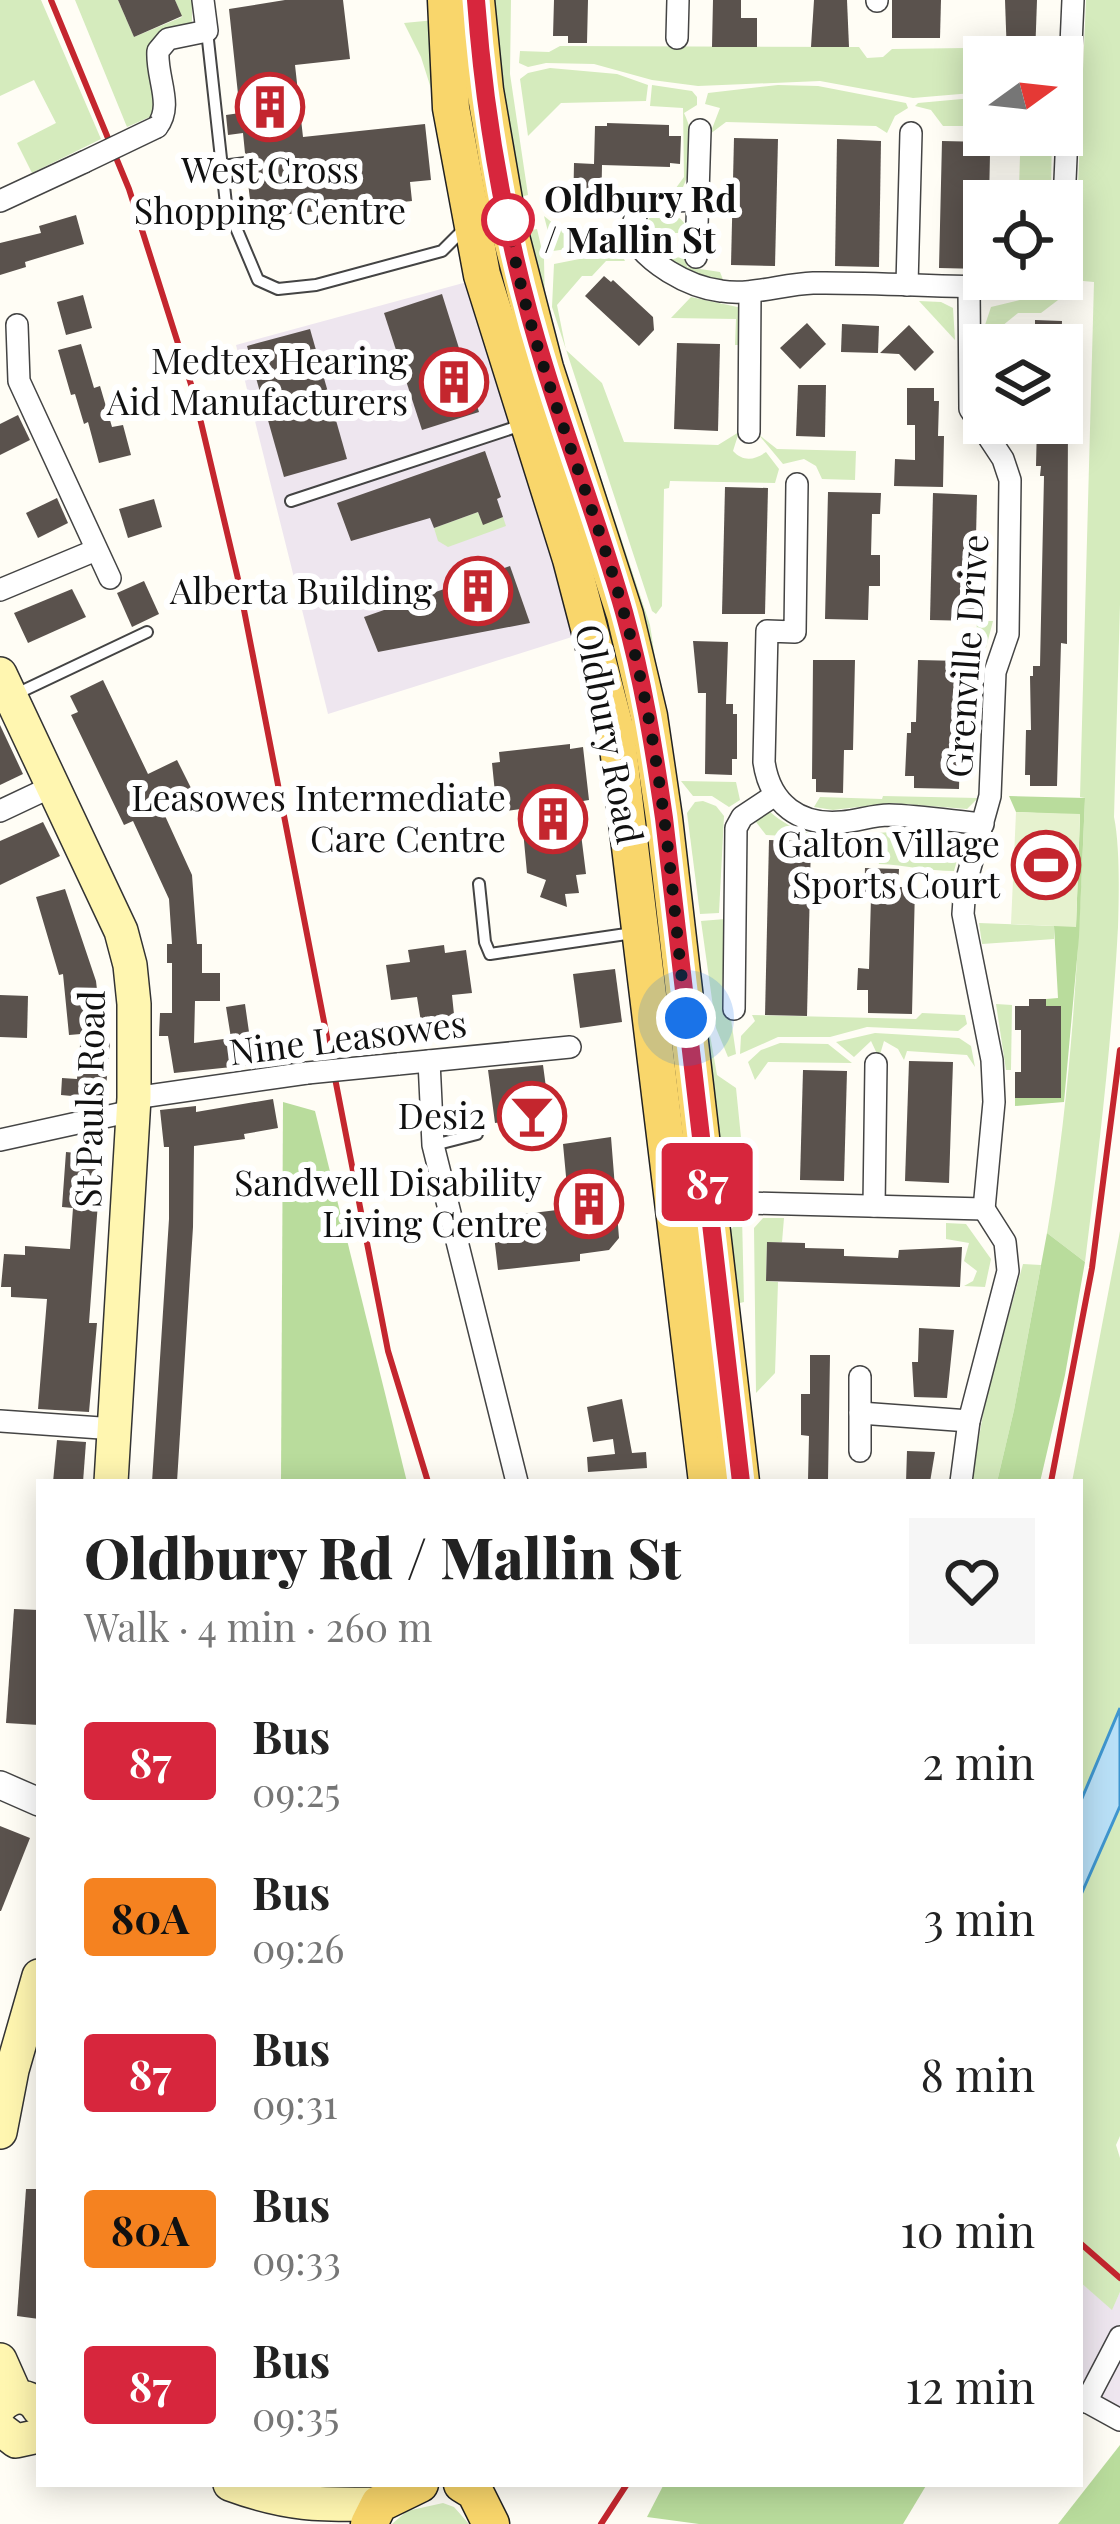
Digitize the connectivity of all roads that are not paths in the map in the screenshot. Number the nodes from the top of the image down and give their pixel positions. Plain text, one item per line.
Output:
1 (446, 0) edge
2 (476, 0) edge
3 (678, 0) edge
4 (1073, 0) edge
5 (208, 1) edge
6 (207, 31) junction
7 (677, 38) dead end
8 (700, 130) dead end
9 (911, 133) dead end
10 (246, 164) dead end
11 (222, 166) junction
12 (1065, 180) edge
13 (698, 200) junction
14 (0, 202) edge
15 (470, 215) junction
16 (442, 251) junction
17 (696, 256) dead end
18 (468, 263) junction
19 (907, 285) junction
20 (963, 288) edge
21 (750, 292) junction
22 (969, 300) edge
23 (16, 326) dead end
24 (9, 385) edge
25 (526, 424) junction
26 (749, 433) dead end
27 (797, 484) dead end
28 (291, 501) dead end
29 (96, 550) junction
30 (110, 578) dead end
31 (0, 590) edge
32 (147, 632) dead end
33 (6, 685) edge
34 (53, 786) junction
35 (775, 795) junction
36 (0, 812) edge
37 (983, 824) junction
38 (478, 884) dead end
39 (642, 932) junction
40 (521, 951) junction
41 (523, 969) dead end
42 (734, 1009) dead end
43 (570, 1047) dead end
44 (430, 1060) junction
45 (876, 1064) dead end
46 (133, 1104) junction
47 (477, 1134) dead end
48 (0, 1140) edge
49 (433, 1145) junction
50 (710, 1202) junction
51 (874, 1206) junction
52 (985, 1209) junction
53 (860, 1377) dead end
54 (860, 1413) junction
55 (0, 1421) edge
56 (968, 1421) junction
57 (116, 1429) junction
58 (860, 1451) dead end
59 (111, 1479) edge
60 (516, 1479) edge
61 (707, 1479) edge
62 (741, 1479) edge
63 (961, 1479) edge
64 (0, 1785) edge
65 (36, 1801) edge
66 (36, 1984) edge
67 (6, 2069) edge
68 (0, 2132) edge
69 (1120, 2337) edge
70 (0, 2360) edge
71 (1083, 2400) edge
72 (1120, 2420) edge
73 (20, 2428) edge
74 (415, 2487) edge
75 (259, 2491) edge
76 (374, 2514) edge
77 (304, 2524) edge

1 - 15 main road, Oldbury Road
2 - 50 main road, Oldbury Road
3 - 7 street
4 - 12 street
5 - 6 street
6 - 11 lane
6 - 14 street, bridge
8 - 13 street
9 - 19 street
10 - 11 lane
11 - 16 lane
13 - 17 street
13 - 21 street
15 - 16 lane
15 - 18 main road, Oldbury Road
16 - 18 lane
18 - 25 main road, Oldbury Road
19 - 20 street
19 - 21 street
21 - 26 street
22 - 37 street, Grenville Drive
23 - 24 street
24 - 29 street
25 - 28 lane
25 - 39 main road, Oldbury Road
27 - 35 street
29 - 30 street
29 - 31 street
32 - 33 lane
33 - 34 main road, St Pauls Road
34 - 36 street
34 - 46 main road, St Pauls Road
35 - 37 street
35 - 42 street
37 - 52 street, Grenville Drive
38 - 40 lane
39 - 40 lane
39 - 61 main road, Oldbury Road
40 - 41 lane
43 - 44 street, Nine Leasowes
44 - 46 street, Nine Leasowes, bridge
44 - 49 street
45 - 51 street
46 - 48 street, Nine Leasowes
46 - 57 main road, St Pauls Road
47 - 49 lane
49 - 60 street
50 - 51 street
50 - 62 main road, Oldbury Road
51 - 52 street
52 - 56 street
53 - 54 street
54 - 56 street
54 - 58 street
55 - 57 street
56 - 63 street
57 - 59 main road, St Pauls Road
64 - 65 street
66 - 67 main road
67 - 68 main road
69 - 71 street
70 - 73 main road
71 - 72 street
74 - 76 main road
75 - 76 main road
75 - 77 main road

